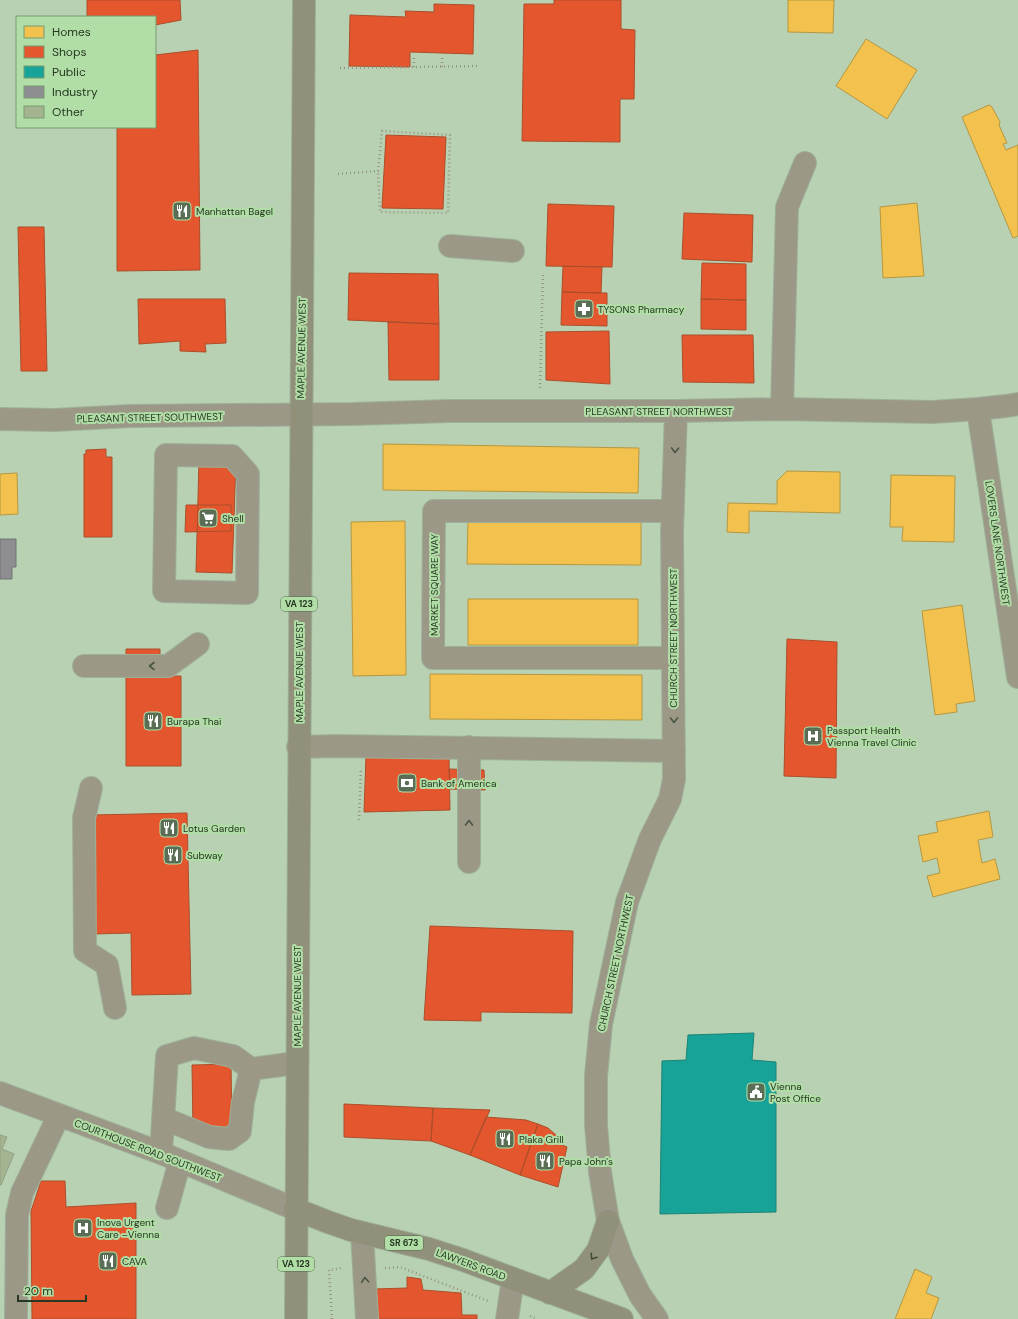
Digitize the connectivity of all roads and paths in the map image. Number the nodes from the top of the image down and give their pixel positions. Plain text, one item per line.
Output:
1 (304, 0) edge
2 (414, 56) dead end
3 (442, 58) dead end
4 (480, 66) dead end
5 (414, 67) junction
6 (442, 67) junction
7 (340, 68) dead end
8 (805, 163) dead end
9 (378, 172) junction
10 (338, 174) dead end
11 (450, 246) dead end
12 (513, 250) dead end
13 (543, 274) dead end
14 (540, 388) dead end
15 (1018, 404) edge
16 (782, 409) junction
17 (978, 409) junction
18 (676, 411) junction
19 (300, 415) junction
20 (0, 419) edge
21 (248, 474) joint
22 (673, 511) junction
23 (198, 644) dead end
24 (673, 658) junction
25 (84, 666) dead end
26 (1018, 677) edge
27 (361, 746) junction
28 (298, 747) junction
29 (469, 747) junction
30 (674, 751) junction
31 (91, 788) dead end
32 (359, 820) dead end
33 (469, 862) dead end
34 (115, 1008) dead end
35 (296, 1063) junction
36 (251, 1069) junction
37 (0, 1093) edge
38 (59, 1115) junction
39 (163, 1118) junction
40 (171, 1157) junction
41 (167, 1208) dead end
42 (296, 1208) junction
43 (608, 1221) junction
44 (362, 1233) junction
45 (364, 1268) junction
46 (513, 1279) junction
47 (550, 1293) junction
48 (508, 1314) edge
49 (16, 1319) edge
50 (296, 1319) edge
51 (332, 1319) edge
52 (367, 1319) edge
53 (537, 1319) edge
54 (622, 1319) edge
55 (657, 1319) edge

1 - 19 main road, MAPLE AVENUE WEST / VA 123
2 - 5 path
3 - 6 path
4 - 6 path
5 - 6 path
5 - 7 path
8 - 16 street
9 - 9 path
9 - 10 path
11 - 12 street
13 - 14 path
15 - 17 street, PLEASANT STREET NORTHWEST
16 - 17 street, PLEASANT STREET NORTHWEST
16 - 18 street, PLEASANT STREET NORTHWEST
17 - 26 street, LOVERS LANE NORTHWEST
18 - 19 street, PLEASANT STREET NORTHWEST
18 -> 22 street, CHURCH STREET NORTHWEST
19 - 20 street, PLEASANT STREET SOUTHWEST
19 - 28 main road, MAPLE AVENUE WEST / VA 123
21 - 21 street
22 - 24 street, CHURCH STREET NORTHWEST
22 - 24 street, MARKET SQUARE WAY
23 -> 25 street
24 -> 30 street, CHURCH STREET NORTHWEST
27 - 28 street
27 - 29 street
27 - 32 path
28 - 35 main road, MAPLE AVENUE WEST / VA 123
29 - 30 street
33 -> 29 street
30 - 43 street, CHURCH STREET NORTHWEST
31 - 34 street
35 - 36 street
35 - 42 main road, MAPLE AVENUE WEST / VA 123
36 - 39 street
36 - 39 street
37 - 38 street, COURTHOUSE ROAD SOUTHWEST
38 - 40 street, COURTHOUSE ROAD SOUTHWEST
38 - 49 street
39 - 40 street
40 - 41 street
40 - 42 street, COURTHOUSE ROAD SOUTHWEST
42 - 44 main road, LAWYERS ROAD / SR 673
42 - 50 main road, MAPLE AVENUE WEST / VA 123
43 -> 47 main road
43 - 55 street, CHURCH STREET NORTHWEST
44 - 45 street
44 - 46 main road, LAWYERS ROAD / SR 673
45 - 48 path
45 - 51 path
52 -> 45 street
46 - 47 main road, LAWYERS ROAD / SR 673
46 - 48 street
47 - 54 main road, LAWYERS ROAD / SR 673
48 - 53 path

